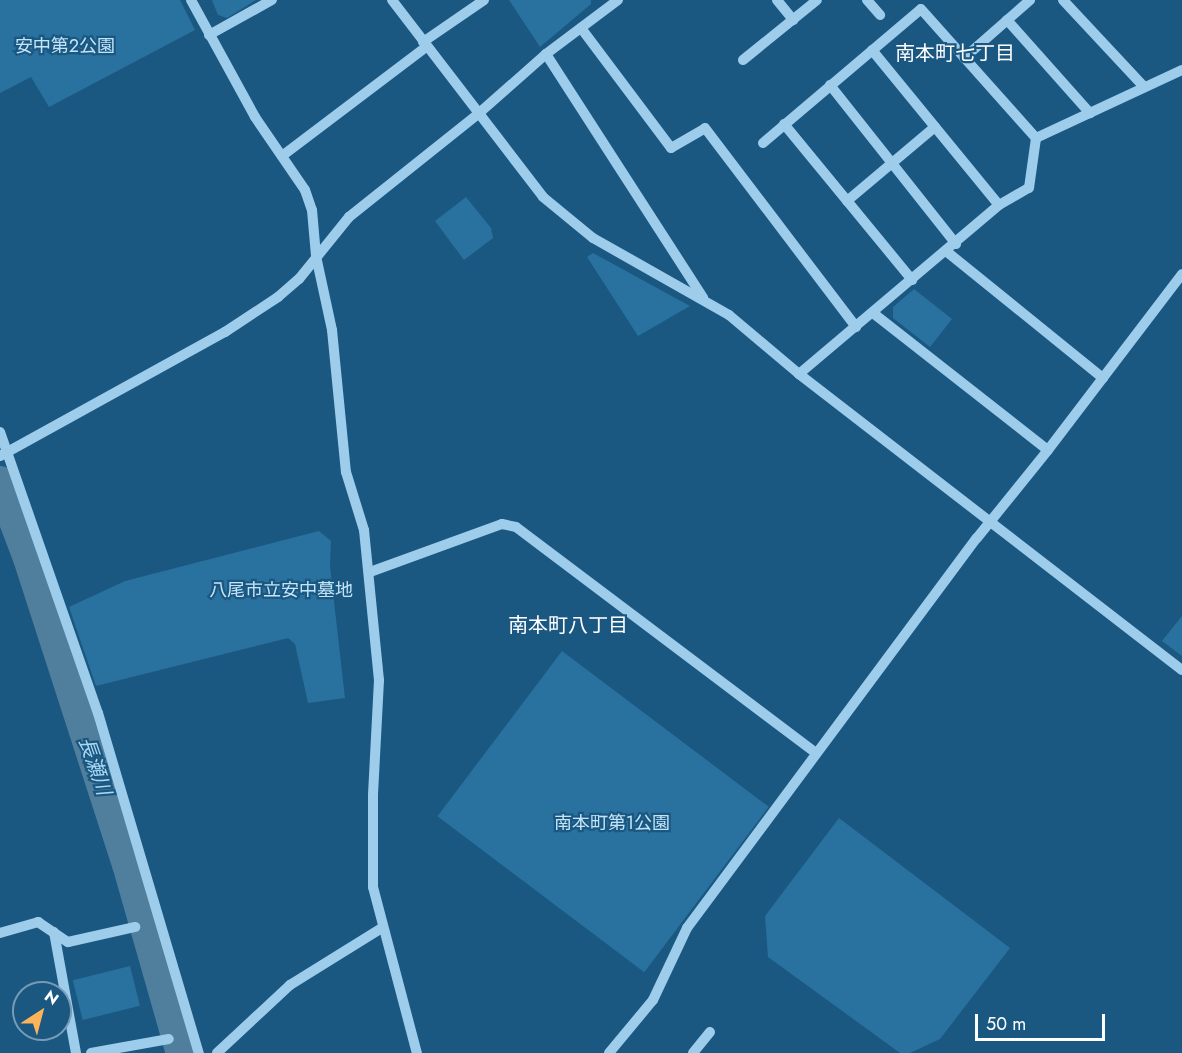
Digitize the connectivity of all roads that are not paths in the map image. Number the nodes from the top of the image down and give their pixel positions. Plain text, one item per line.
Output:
1 (191, 0) edge
2 (272, 0) edge
3 (392, 0) edge
4 (483, 0) edge
5 (618, 0) edge
6 (777, 0) edge
7 (817, 0) edge
8 (867, 0) edge
9 (1030, 0) edge
10 (1063, 0) edge
11 (880, 15) dead end
12 (792, 20) junction
13 (1007, 20) junction
14 (581, 28) junction
15 (209, 35) junction
16 (425, 44) junction
17 (872, 50) junction
18 (546, 54) junction
19 (964, 58) junction
20 (743, 60) dead end
21 (1182, 70) edge
22 (830, 85) junction
23 (1144, 87) junction
24 (1090, 113) junction
25 (478, 114) junction
26 (784, 124) junction
27 (935, 127) junction
28 (1036, 138) junction
29 (763, 143) dead end
30 (282, 156) junction
31 (892, 163) junction
32 (847, 201) junction
33 (999, 205) junction
34 (956, 244) junction
35 (946, 251) junction
36 (316, 256) junction
37 (1182, 274) edge
38 (912, 280) junction
39 (704, 301) junction
40 (873, 313) junction
41 (856, 327) junction
42 (799, 374) junction
43 (1103, 378) junction
44 (0, 432) edge
45 (1048, 450) junction
46 (3, 454) edge
47 (991, 521) junction
48 (370, 572) junction
49 (1182, 670) edge
50 (816, 753) junction
51 (135, 927) dead end
52 (382, 928) junction
53 (54, 932) junction
54 (0, 933) edge
55 (710, 1032) dead end
56 (169, 1039) dead end
57 (145, 1048) edge
58 (76, 1053) edge
59 (91, 1053) edge
60 (199, 1053) edge
61 (217, 1053) edge
62 (417, 1053) edge
63 (609, 1053) edge
64 (693, 1053) edge

1 - 15 street
2 - 15 street
3 - 16 street
4 - 16 street
5 - 14 street
6 - 12 street
7 - 12 street
8 - 11 street
9 - 13 street
10 - 23 street
12 - 20 street
13 - 19 street
13 - 24 street
14 - 18 street
14 - 41 street
15 - 30 street
16 - 25 street
16 - 30 street
17 - 19 street
17 - 22 street
17 - 27 street
18 - 25 street
18 - 39 street
19 - 28 street
21 - 23 street
22 - 26 street
22 - 31 street
23 - 24 street
24 - 28 street
25 - 36 street
25 - 39 street
26 - 29 street
26 - 32 street
27 - 31 street
27 - 33 street
28 - 33 street
30 - 36 street
31 - 32 street
31 - 34 street
32 - 38 street
33 - 34 street
34 - 35 street
35 - 38 street
35 - 43 street
36 - 46 street
36 - 48 street
37 - 43 street
38 - 40 street
39 - 42 street
40 - 41 street
40 - 45 street
41 - 42 street
42 - 47 street
43 - 45 street
44 - 46 street
45 - 47 street
46 - 60 street
47 - 49 street
47 - 50 street
48 - 50 street
48 - 52 street
50 - 63 street
51 - 53 street
52 - 61 street
52 - 62 street
53 - 54 street
53 - 58 street
55 - 64 street
56 - 57 street
57 - 59 street

